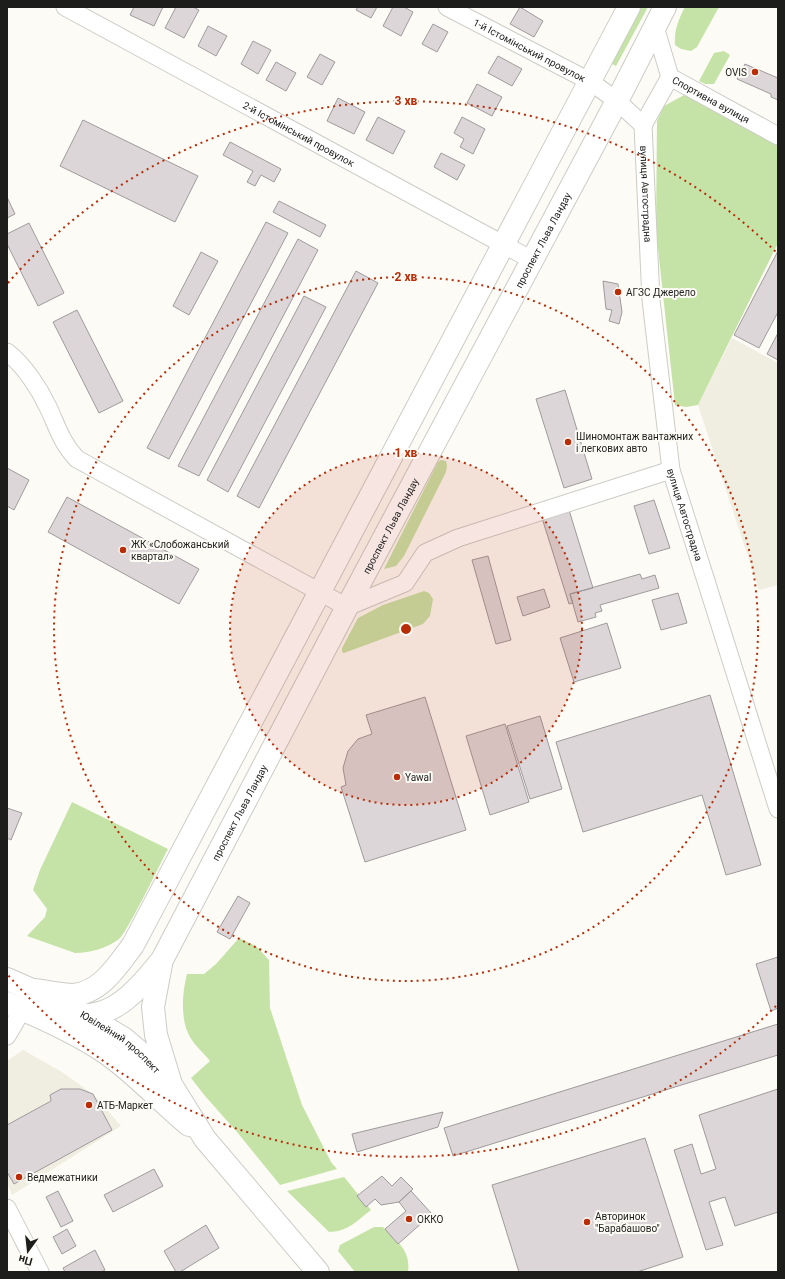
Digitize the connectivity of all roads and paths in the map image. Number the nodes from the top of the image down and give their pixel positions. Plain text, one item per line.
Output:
1 (65, 7) edge
2 (446, 7) edge
3 (630, 7) edge
4 (665, 7) edge
5 (655, 27) junction
6 (670, 77) junction
7 (591, 82) junction
8 (617, 101) junction
9 (643, 125) junction
10 (778, 136) edge
11 (504, 245) junction
12 (532, 260) junction
13 (7, 352) edge
14 (671, 470) junction
15 (319, 592) junction
16 (347, 607) junction
17 (778, 809) edge
18 (133, 945) junction
19 (162, 960) junction
20 (7, 979) edge
21 (33, 990) junction
22 (123, 1002) junction
23 (15, 1006) edge
24 (88, 1016) junction
25 (7, 1036) edge
26 (123, 1038) junction
27 (137, 1078) junction
28 (172, 1086) junction
29 (205, 1139) junction
30 (7, 1208) edge
31 (40, 1272) edge
32 (318, 1272) edge

1 - 11 street, 2-й Істомінський провулок
2 - 7 street, 1-й Істомінський провулок
3 - 7 main road
4 - 5 main road, проспект Льва Ландау
5 - 6 street, Спортивна вулиця
5 - 8 main road, проспект Льва Ландау
6 - 9 street
6 - 10 street, Спортивна вулиця
7 - 8 street, 1-й Істомінський провулок
7 - 11 main road
8 - 9 street
8 - 12 main road, проспект Льва Ландау
9 - 14 street, вулиця Автострадна
11 - 12 street, 2-й Істомінський провулок
11 - 15 main road
12 - 16 main road, проспект Льва Ландау
13 - 15 street
14 - 16 street
14 - 17 street, вулиця Автострадна
15 - 16 street
15 - 18 main road
16 - 19 main road, проспект Льва Ландау
18 - 21 main road
18 - 22 main road
19 - 22 main road
19 - 28 main road
20 - 21 main road, Ювілейний проспект
21 - 23 street
21 - 24 main road, Ювілейний проспект
22 - 24 main road
22 - 26 main road
23 - 24 main road
23 - 25 street
23 - 27 main road, Ювілейний проспект
24 - 26 main road, Ювілейний проспект
26 - 27 main road
26 - 28 main road, Ювілейний проспект
27 - 29 main road, Ювілейний проспект
28 - 29 main road, Ювілейний проспект
29 - 32 main road, Ювілейний проспект
30 - 31 street

